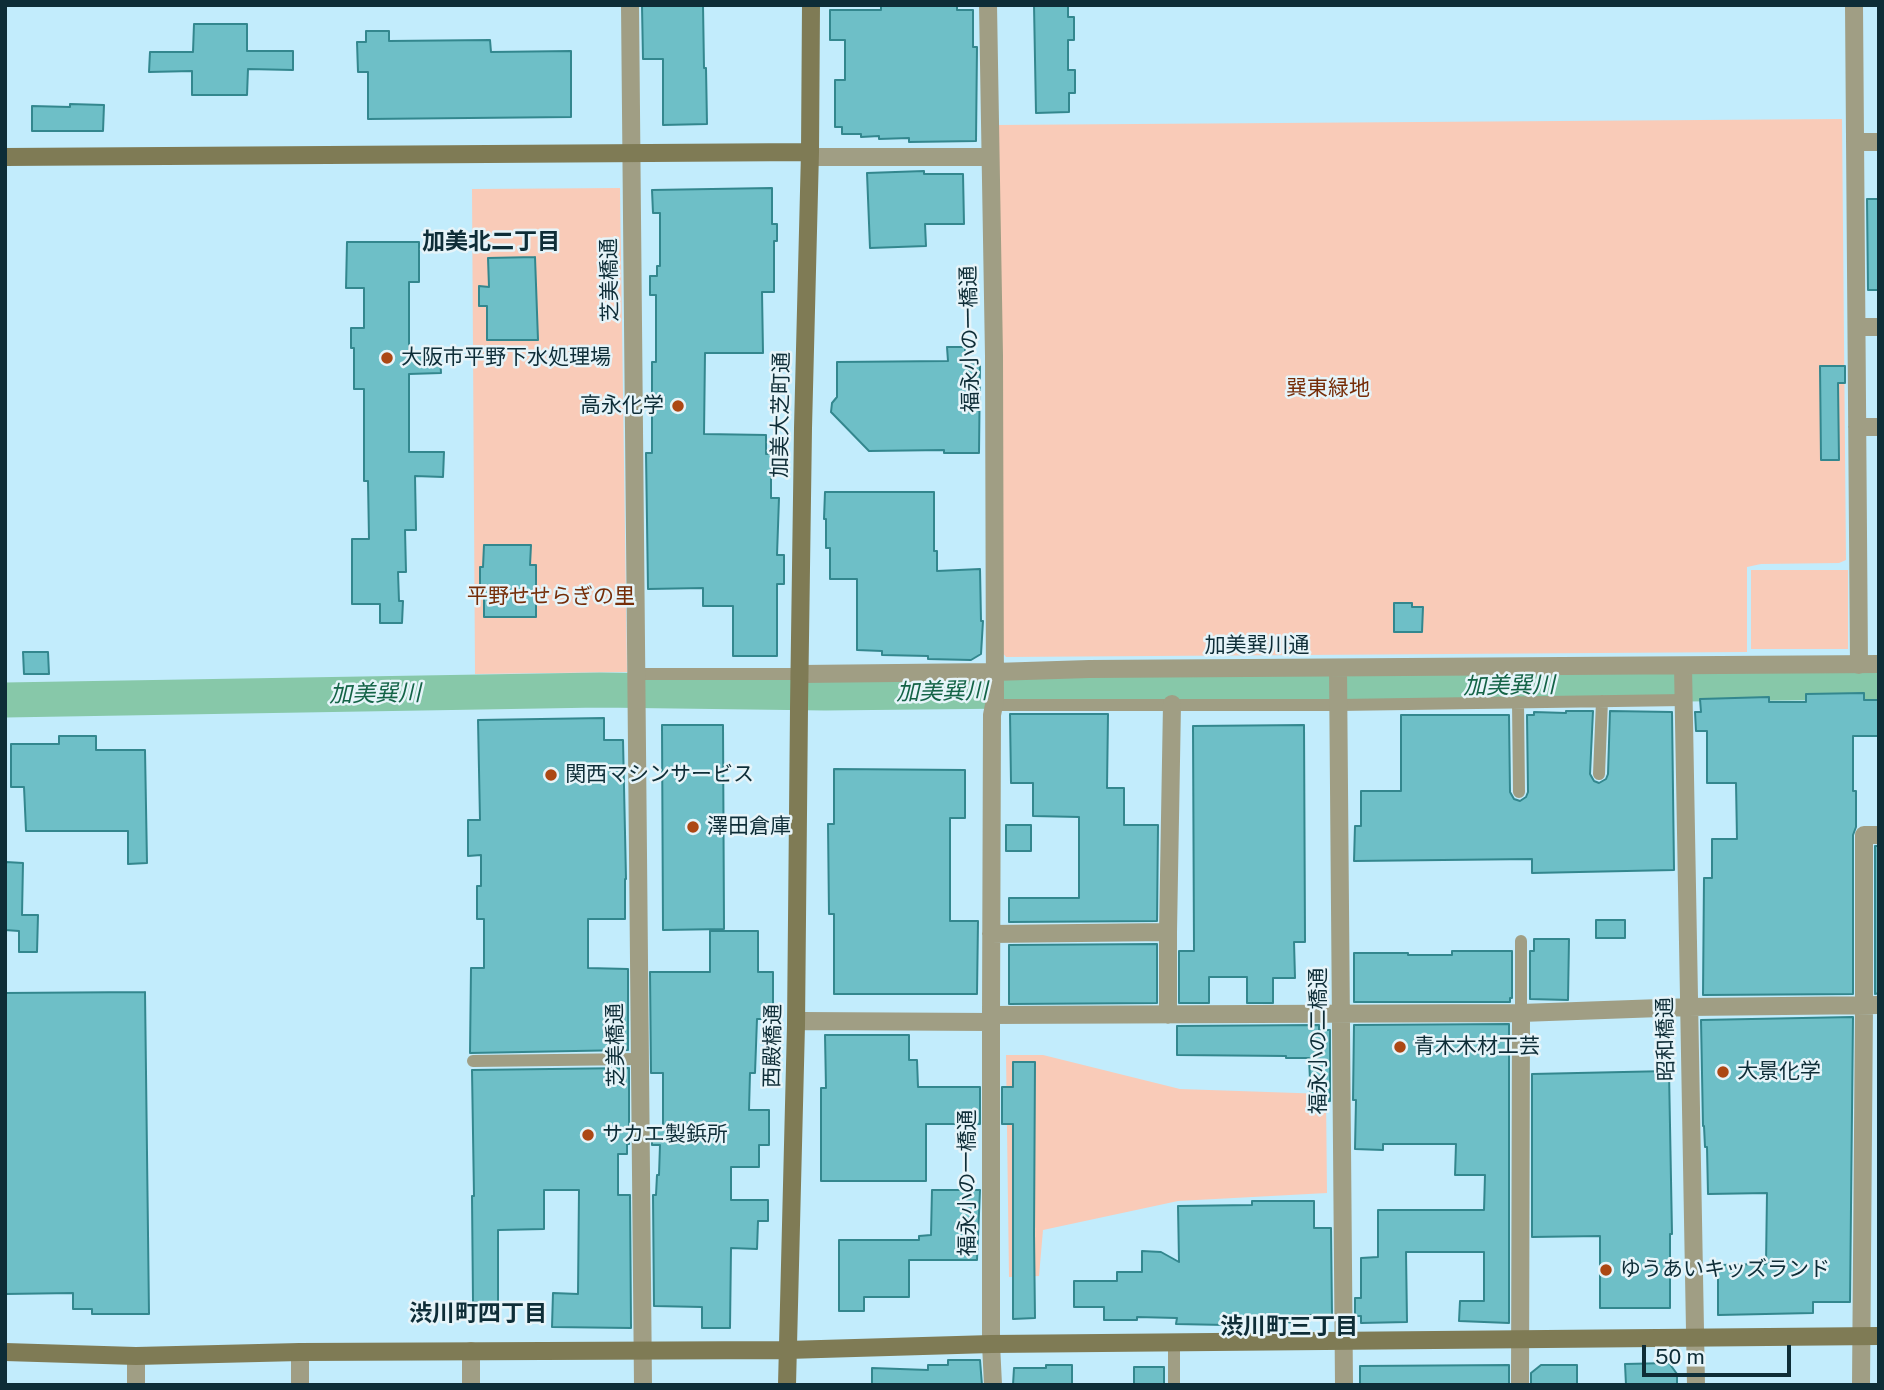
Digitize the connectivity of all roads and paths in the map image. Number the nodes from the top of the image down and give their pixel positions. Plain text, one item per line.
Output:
1 (630, 5) edge
2 (811, 5) edge
3 (988, 5) edge
4 (1854, 5) edge
5 (1856, 142) junction
6 (1879, 142) edge
7 (632, 154) junction
8 (810, 155) junction
9 (5, 157) edge
10 (989, 157) junction
11 (1857, 327) junction
12 (1879, 327) edge
13 (1857, 427) junction
14 (1879, 427) edge
15 (1879, 664) edge
16 (1859, 665) junction
17 (1683, 666) junction
18 (1338, 669) junction
19 (637, 677) junction
20 (800, 680) junction
21 (994, 690) junction
22 (1683, 697) junction
23 (1339, 701) junction
24 (1602, 701) junction
25 (1518, 702) junction
26 (1172, 704) junction
27 (799, 708) joint
28 (1599, 774) dead end
29 (1519, 792) dead end
30 (1879, 835) edge
31 (1871, 909) edge
32 (1168, 932) junction
33 (991, 934) junction
34 (1521, 941) dead end
35 (1872, 1005) edge
36 (1688, 1007) junction
37 (1521, 1013) junction
38 (1341, 1014) junction
39 (1168, 1015) junction
40 (991, 1019) junction
41 (796, 1025) junction
42 (639, 1059) junction
43 (473, 1061) dead end
44 (1870, 1336) edge
45 (1696, 1338) junction
46 (1520, 1339) junction
47 (1344, 1340) junction
48 (1174, 1343) junction
49 (991, 1344) junction
50 (642, 1350) junction
51 (788, 1350) junction
52 (471, 1351) junction
53 (5, 1352) edge
54 (300, 1352) junction
55 (136, 1356) junction
56 (136, 1385) edge
57 (300, 1385) edge
58 (471, 1385) edge
59 (643, 1385) edge
60 (787, 1385) edge
61 (992, 1385) edge
62 (1174, 1385) edge
63 (1344, 1385) edge
64 (1520, 1385) edge
65 (1696, 1385) edge
66 (1861, 1385) edge

1 - 7 street, 芝美橋通
2 - 8 street, 加美大芝町通
3 - 10 street, 福永小の一橋通
4 - 5 street
5 - 6 street
5 - 11 street
7 - 8 street
7 - 9 street
7 - 19 street, 芝美橋通
8 - 10 street
8 - 20 street, 加美大芝町通
10 - 21 street, 福永小の一橋通
11 - 12 street
11 - 13 street
13 - 14 street
13 - 16 street
15 - 16 street, 加美巽川通
16 - 17 street, 加美巽川通
17 - 18 street, 加美巽川通
17 - 22 street, 昭和橋通
18 - 21 street, 加美巽川通
18 - 23 street, 福永小の二橋通
19 - 20 lane, 加美巽川通
19 - 42 street, 芝美橋通
20 - 21 street, 加美巽川通
20 - 27 street, 加美大芝町通
21 - 26 lane
21 - 33 street, 福永小の一橋通
22 - 24 lane
22 - 36 street, 昭和橋通
23 - 25 lane
23 - 26 lane
23 - 38 street, 福永小の二橋通
24 - 25 lane
24 - 28 lane
25 - 29 lane
26 - 32 street
27 - 41 street, 西殿橋通
30 - 31 street
31 - 35 street
32 - 33 street
32 - 39 street
33 - 40 street, 福永小の一橋通
34 - 37 lane
35 - 36 street
35 - 44 street
36 - 37 street
36 - 45 street, 昭和橋通
37 - 38 street
37 - 46 street
38 - 39 street
38 - 47 street, 福永小の二橋通
39 - 40 street
40 - 41 street
40 - 49 street, 福永小の一橋通
41 - 51 street, 西殿橋通
42 - 43 lane
42 - 50 street, 芝美橋通
44 - 45 street
44 - 66 street
45 - 46 street
45 - 65 street, 昭和橋通
46 - 47 street
46 - 64 street
47 - 48 street
47 - 63 street, 福永小の二橋通
48 - 49 street
48 - 62 lane
49 - 51 street
49 - 61 street, 福永小の一橋通
50 - 51 street
50 - 52 street
50 - 59 street, 芝美橋通
51 - 60 street, 西殿橋通
52 - 54 street
52 - 58 street
53 - 55 street
54 - 55 street
54 - 57 street
55 - 56 street

